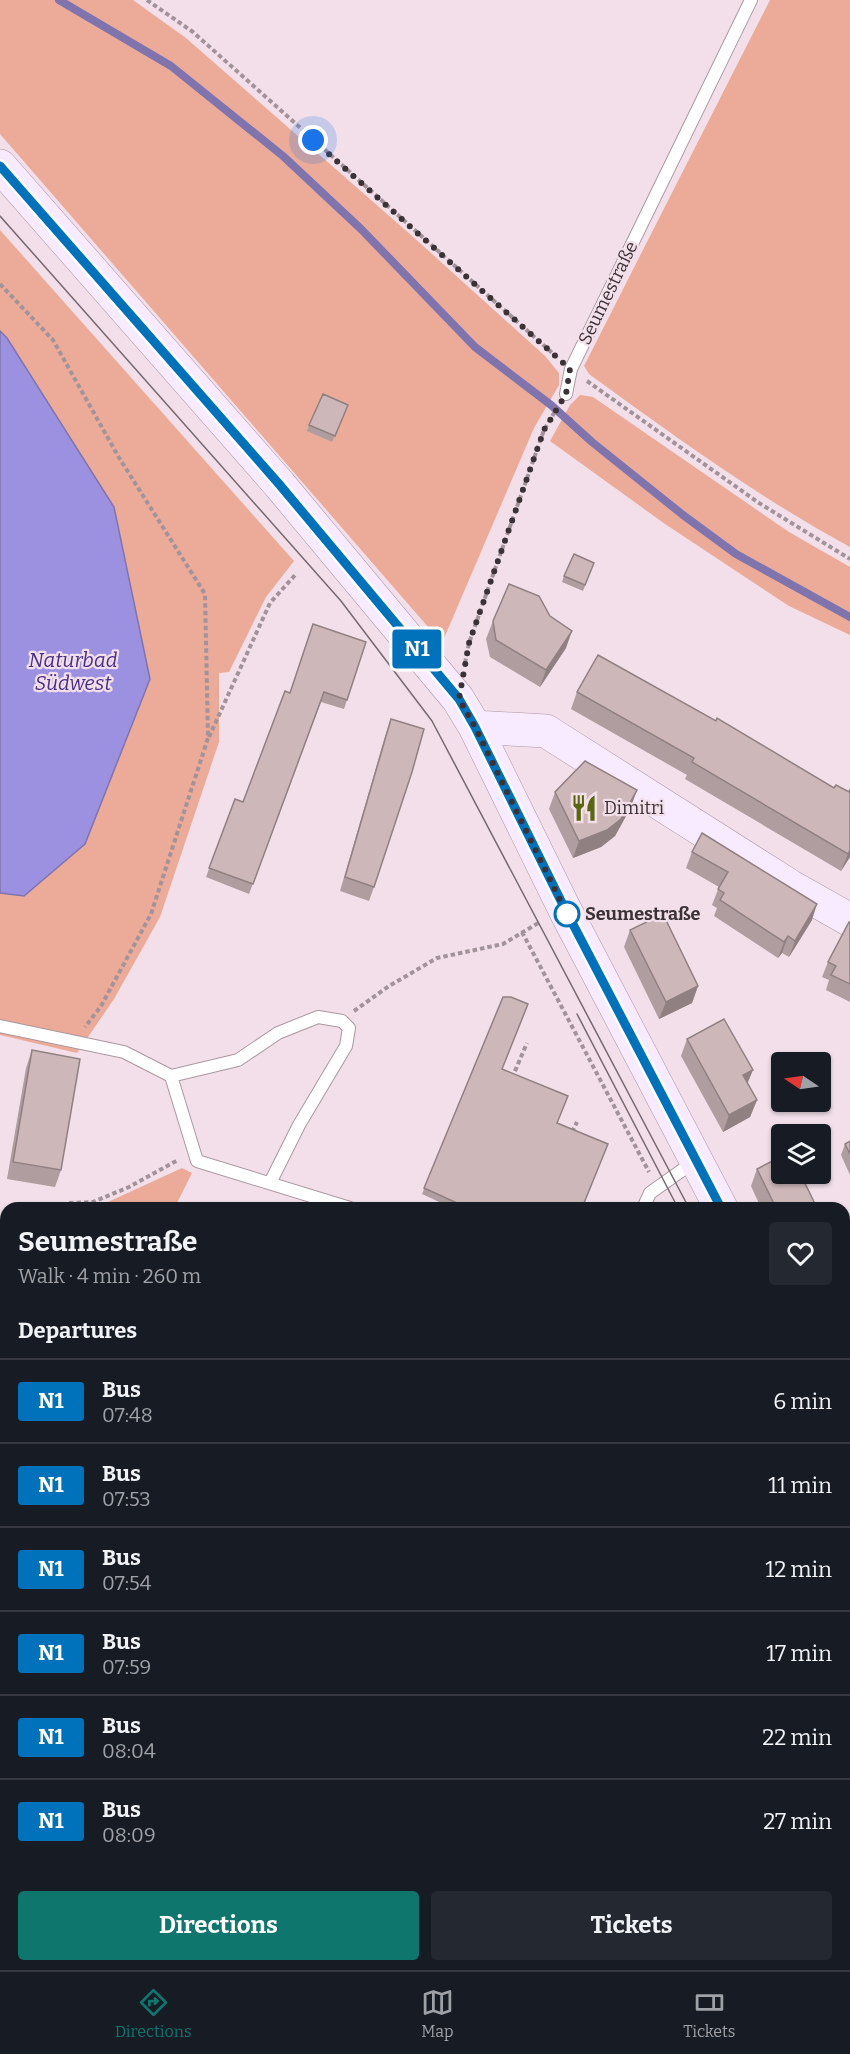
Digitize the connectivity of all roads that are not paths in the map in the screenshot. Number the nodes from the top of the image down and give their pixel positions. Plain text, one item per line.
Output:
1 (751, 0) edge
2 (0, 166) edge
3 (566, 394) road end
4 (475, 727) junction
5 (850, 920) edge
6 (0, 1026) edge
7 (171, 1076) junction
8 (696, 1160) junction
9 (270, 1183) junction
10 (331, 1202) edge
11 (646, 1202) edge
12 (718, 1202) edge

1 - 3 lane, Seumestraße
2 - 4 main road
4 - 5 main road
4 - 8 main road
6 - 7 lane
7 - 9 lane
7 - 9 lane
8 - 11 lane
8 - 12 main road
9 - 10 lane

